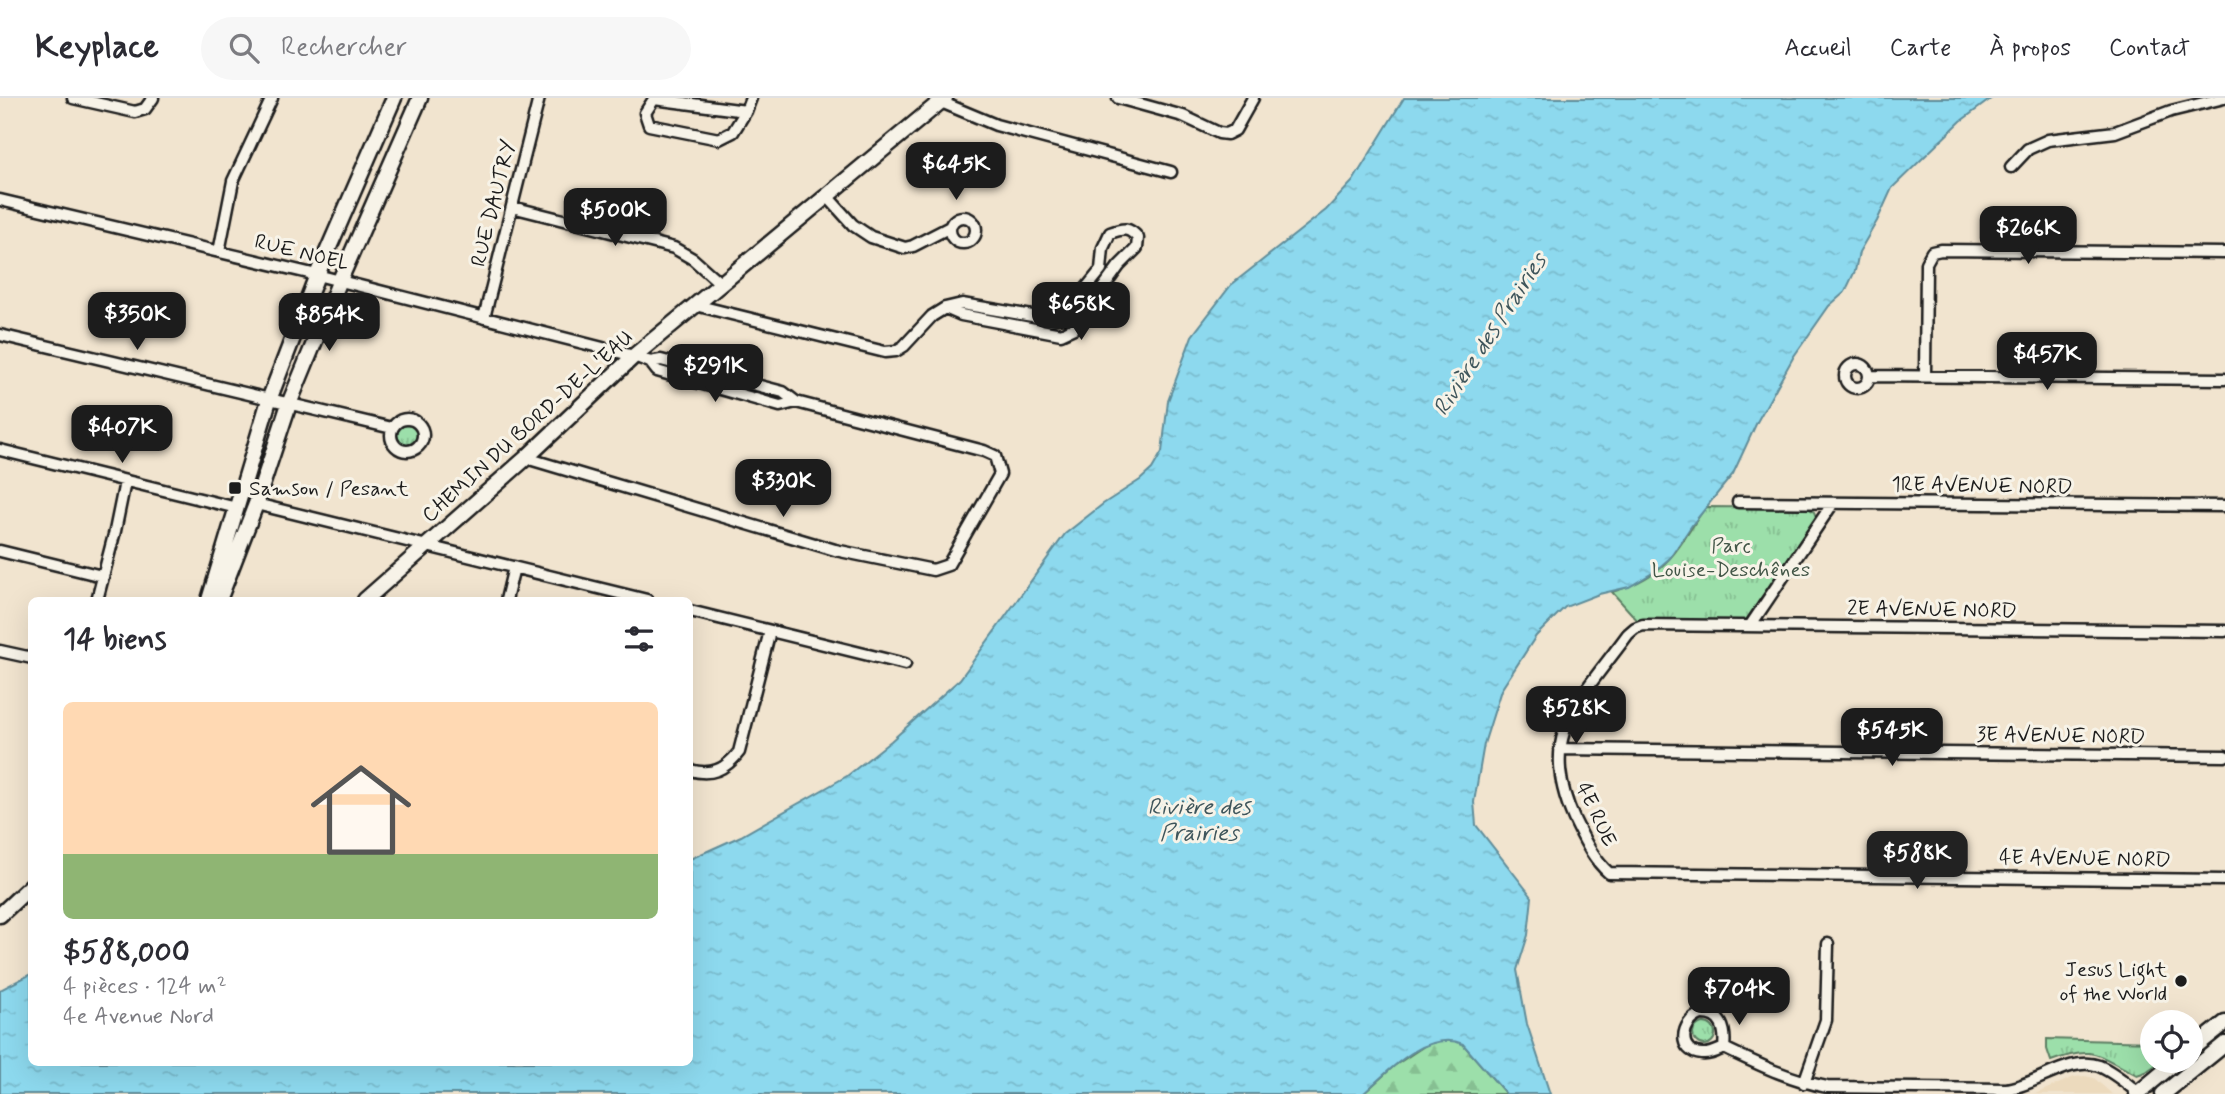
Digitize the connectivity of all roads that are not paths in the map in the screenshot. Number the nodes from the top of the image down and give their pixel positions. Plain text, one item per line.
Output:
1 (73, 98) edge
2 (153, 98) edge
3 (272, 98) edge
4 (394, 98) edge
5 (420, 98) edge
6 (539, 98) edge
7 (751, 98) edge
8 (1118, 98) edge
9 (1254, 98) edge
10 (2224, 98) edge
11 (943, 100) edge
12 (746, 111) junction
13 (2011, 167) dead end
14 (1171, 172) dead end
15 (827, 196) junction
16 (0, 200) edge
17 (512, 207) junction
18 (950, 227) dead end
19 (219, 252) junction
20 (2225, 253) edge
21 (317, 275) junction
22 (340, 281) junction
23 (721, 284) junction
24 (695, 305) junction
25 (945, 308) junction
26 (1063, 317) junction
27 (484, 318) junction
28 (1070, 331) junction
29 (0, 335) edge
30 (634, 356) junction
31 (1869, 376) dead end
32 (1925, 376) junction
33 (2225, 379) edge
34 (269, 400) junction
35 (289, 404) junction
36 (392, 428) dead end
37 (0, 450) edge
38 (526, 458) junction
39 (125, 482) junction
40 (1738, 502) dead end
41 (1833, 503) junction
42 (256, 504) junction
43 (2225, 506) edge
44 (237, 508) junction
45 (426, 546) junction
46 (0, 551) edge
47 (514, 568) junction
48 (102, 576) junction
49 (98, 597) edge
50 (210, 597) edge
51 (220, 597) edge
52 (368, 597) edge
53 (507, 597) edge
54 (635, 597) edge
55 (693, 612) edge
56 (1640, 626) joint
57 (1750, 626) junction
58 (770, 631) junction
59 (2225, 631) edge
60 (0, 650) edge
61 (28, 657) edge
62 (905, 664) dead end
63 (1560, 749) junction
64 (2225, 756) edge
65 (693, 771) edge
66 (1609, 873) joint
67 (2225, 880) edge
68 (28, 889) edge
69 (0, 915) edge
70 (1828, 944) dead end
71 (2225, 1023) edge
72 (2203, 1040) edge
73 (2225, 1044) edge
74 (1724, 1048) junction
75 (2163, 1073) edge
76 (1804, 1083) junction
77 (2138, 1094) edge
78 (2164, 1094) edge

1 - 2 street
3 - 19 street
4 - 21 street
5 - 22 street
6 - 17 street, RUE DAUTRY
7 - 12 street
8 - 9 street
10 - 13 street
11 - 14 street
11 - 15 street, CHEMIN DU BORD-DE-L'EAU
12 - 12 street
15 - 18 street
15 - 23 street, CHEMIN DU BORD-DE-L'EAU
16 - 19 street, RUE NOEL
17 - 23 street
17 - 27 street, RUE DAUTRY
19 - 21 street, RUE NOEL
20 - 32 street
21 - 22 street, RUE NOEL
21 - 34 street
22 - 27 street, RUE NOEL
22 - 35 street
23 - 24 street, CHEMIN DU BORD-DE-L'EAU
24 - 25 street
24 - 30 street, CHEMIN DU BORD-DE-L'EAU
25 - 26 street
25 - 28 street
26 - 28 street
26 - 28 street
27 - 30 street, RUE NOEL
29 - 34 street
30 - 38 street, CHEMIN DU BORD-DE-L'EAU
30 - 38 street, RUE NOEL
31 - 32 street
32 - 33 street
34 - 35 street
34 - 44 street
35 - 36 street
35 - 42 street
37 - 39 street
38 - 45 street, CHEMIN DU BORD-DE-L'EAU
39 - 44 street
39 - 48 street
40 - 41 street, 1RE AVENUE NORD
41 - 43 street, 1RE AVENUE NORD
41 - 57 street
42 - 45 street
42 - 51 street
44 - 50 street
45 - 47 street
45 - 52 street, CHEMIN DU BORD-DE-L'EAU
46 - 48 street
47 - 53 street
47 - 54 street
48 - 49 street
55 - 58 street
56 - 57 street, 2E AVENUE NORD
56 - 63 street, 4E RUE
57 - 59 street, 2E AVENUE NORD
58 - 62 street
58 - 65 street
60 - 61 street
63 - 64 street, 3E AVENUE NORD
63 - 66 street, 4E RUE
66 - 67 street, 4E AVENUE NORD
68 - 69 street
70 - 76 street
71 - 72 street
73 - 78 street
74 - 74 street
74 - 76 street
75 - 77 street
76 - 77 street

